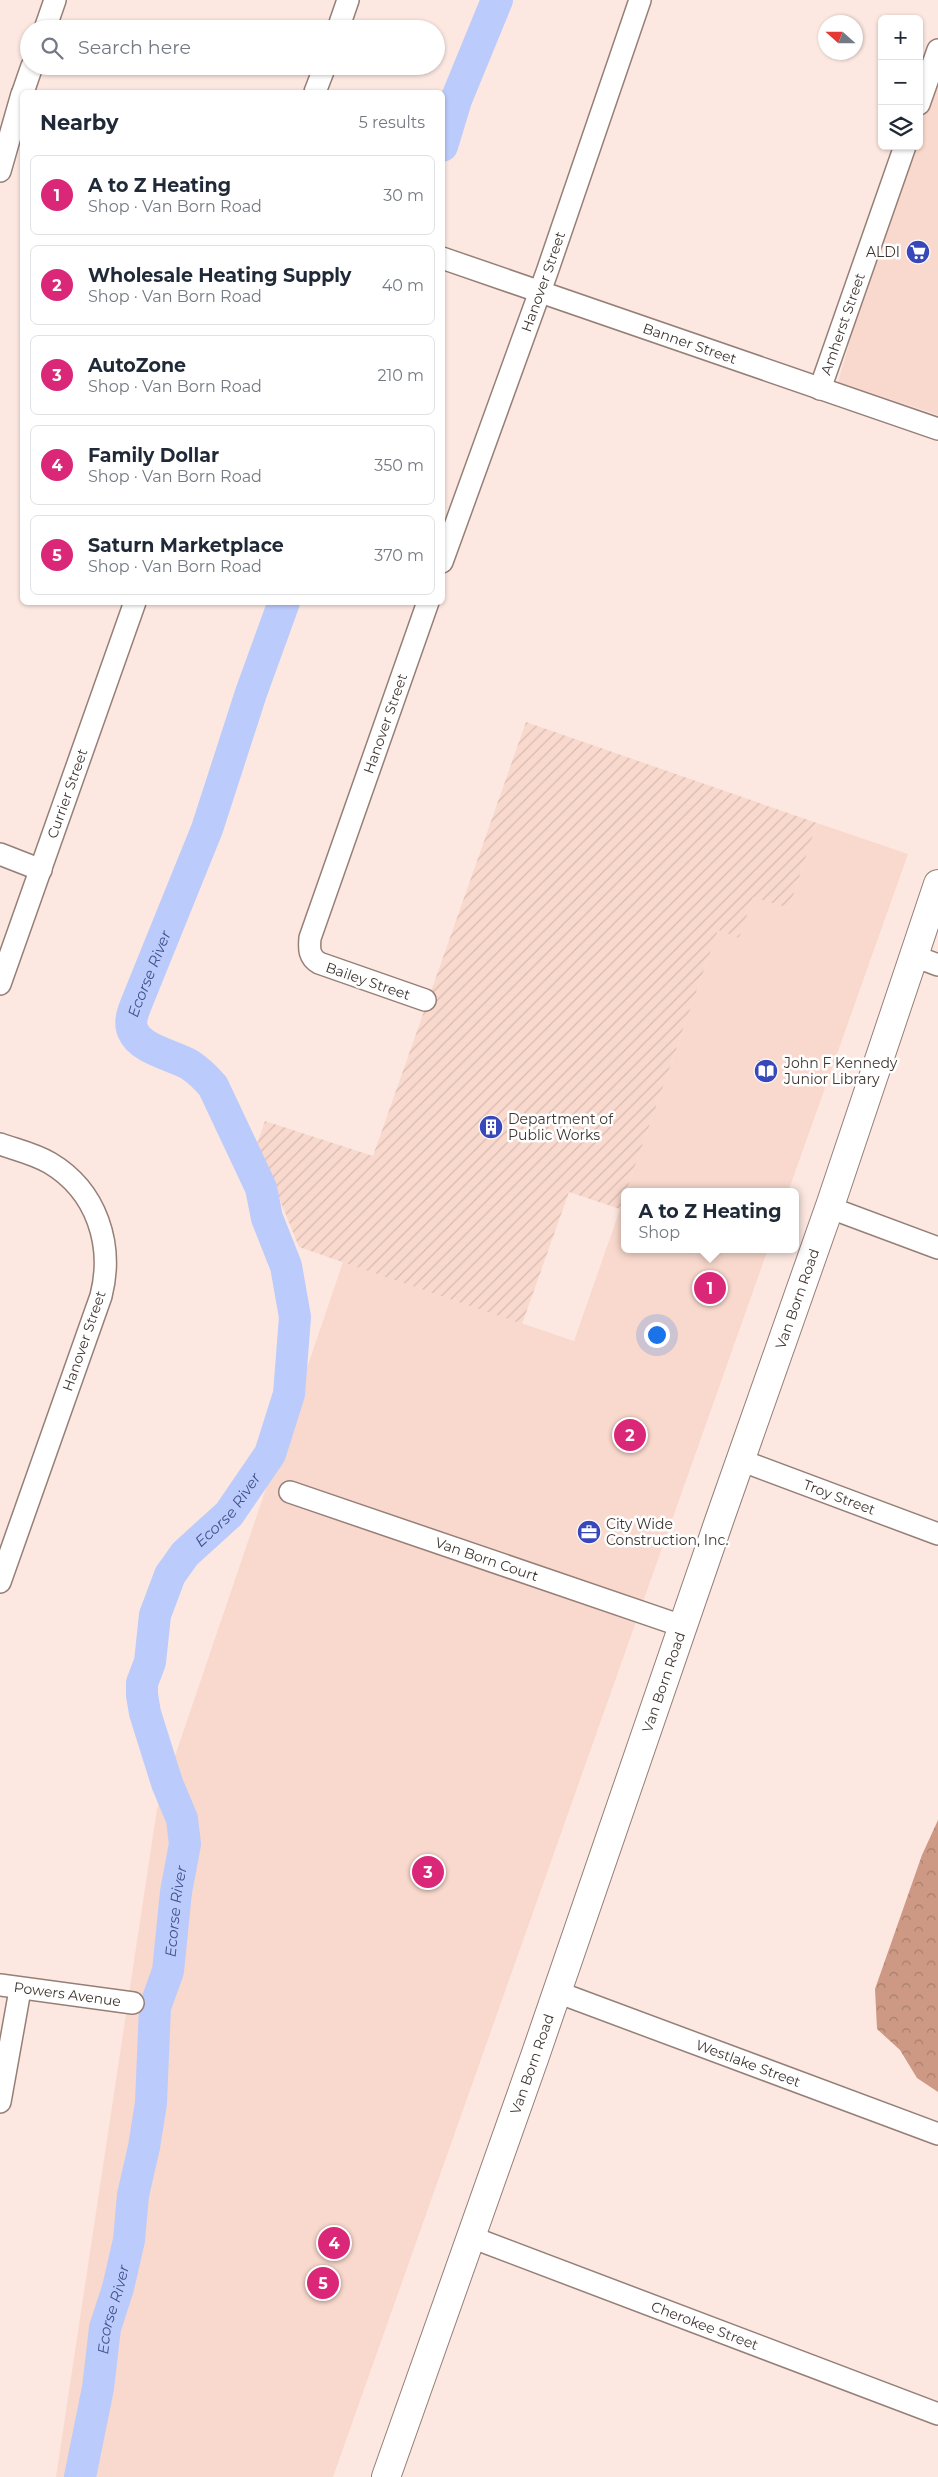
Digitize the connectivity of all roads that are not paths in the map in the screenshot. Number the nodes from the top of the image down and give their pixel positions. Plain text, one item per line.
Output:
1 (56, 0) edge
2 (348, 0) edge
3 (640, 0) edge
4 (48, 20) edge
5 (341, 20) edge
6 (938, 50) edge
7 (28, 75) edge
8 (322, 75) edge
9 (23, 90) edge
10 (316, 90) edge
11 (923, 93) edge
12 (17, 104) edge
13 (904, 150) edge
14 (0, 171) edge
15 (445, 259) edge
16 (539, 290) junction
17 (820, 389) junction
18 (938, 429) edge
19 (445, 554) edge
20 (134, 605) edge
21 (427, 605) edge
22 (343, 845) joint
23 (0, 854) edge
24 (41, 870) junction
25 (938, 884) edge
26 (926, 961) edge
27 (0, 984) edge
28 (425, 1000) dead end
29 (0, 1144) edge
30 (828, 1207) junction
31 (938, 1248) edge
32 (740, 1460) junction
33 (290, 1492) dead end
34 (938, 1534) edge
35 (0, 1582) edge
36 (682, 1626) junction
37 (10, 1988) edge
38 (557, 1992) junction
39 (132, 2003) dead end
40 (0, 2102) edge
41 (938, 2134) edge
42 (471, 2236) junction
43 (938, 2414) edge
44 (386, 2477) edge

1 - 4 street
2 - 5 street
3 - 16 street, Hanover Street
6 - 11 street
7 - 9 street
8 - 10 street
12 - 14 street
13 - 17 street, Amherst Street
15 - 16 street, Banner Street
16 - 17 street, Banner Street
16 - 19 street, Hanover Street
17 - 18 street, Banner Street
20 - 24 street, Currier Street
21 - 22 street, Hanover Street
22 - 28 street, Bailey Street
23 - 24 street
24 - 27 street, Currier Street
25 - 26 main road, Van Born Road
26 - 30 main road, Van Born Road
29 - 35 street, Hanover Street
30 - 31 street
30 - 32 main road, Van Born Road
32 - 34 street, Troy Street
32 - 36 main road, Van Born Road
33 - 36 street, Van Born Court
36 - 38 main road, Van Born Road
37 - 39 street, Powers Avenue
37 - 40 street
38 - 41 street, Westlake Street
38 - 42 main road, Van Born Road
42 - 43 street, Cherokee Street
42 - 44 main road, Van Born Road

